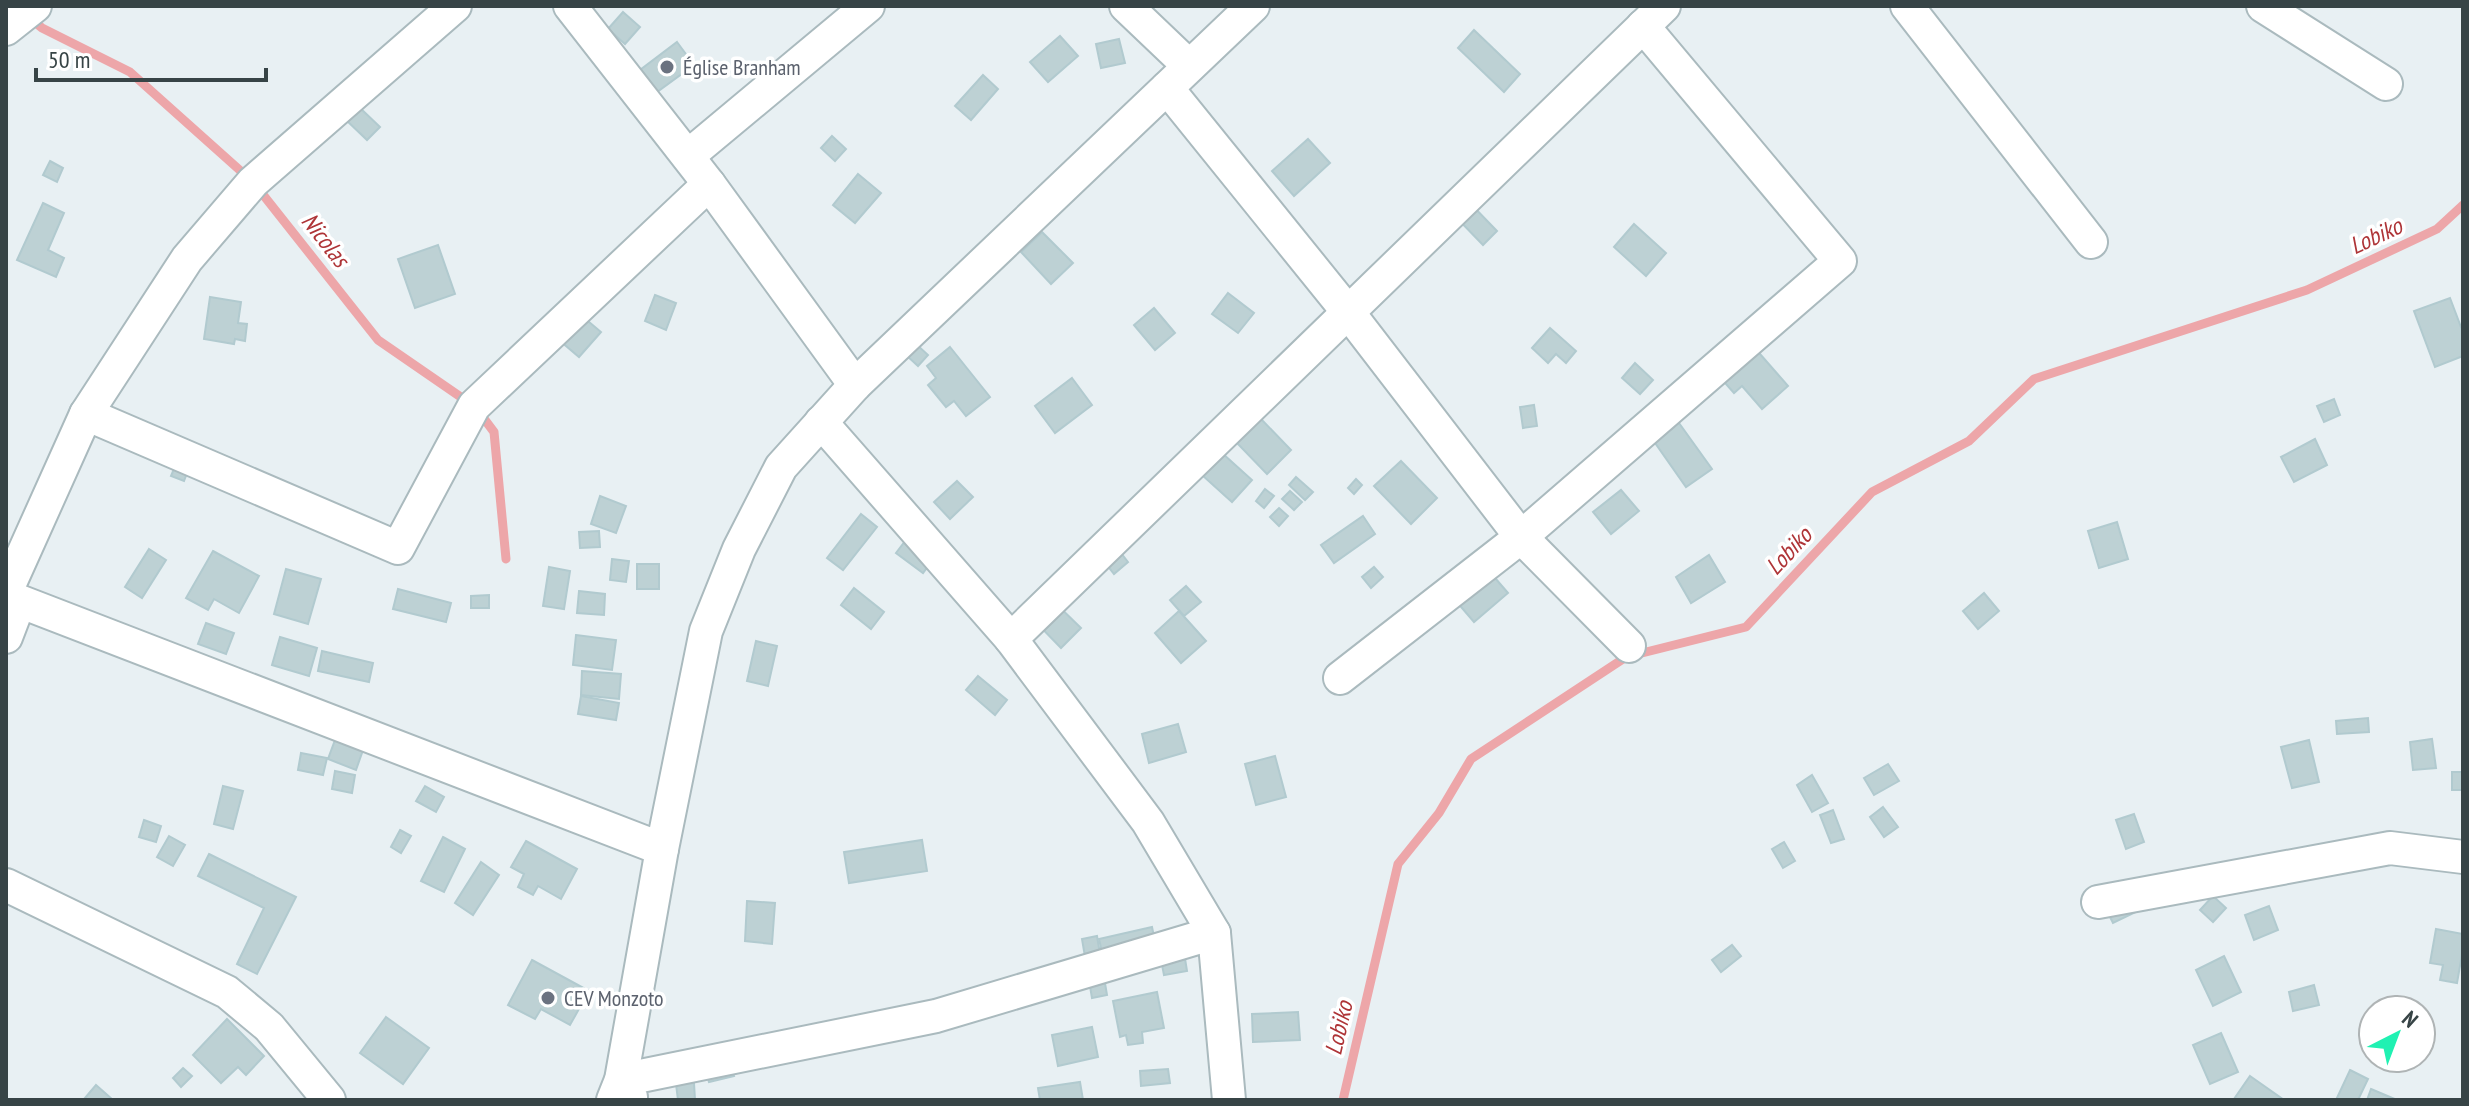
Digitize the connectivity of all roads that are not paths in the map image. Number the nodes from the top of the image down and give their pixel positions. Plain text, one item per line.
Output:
1 (35, 6) edge
2 (455, 6) edge
3 (570, 6) edge
4 (868, 6) edge
5 (1126, 6) edge
6 (1253, 6) edge
7 (1907, 6) edge
8 (2263, 6) edge
9 (1653, 16) edge
10 (6, 29) edge
11 (1178, 77) junction
12 (2386, 84) dead end
13 (688, 156) junction
14 (709, 184) junction
15 (2091, 242) dead end
16 (1348, 312) junction
17 (855, 385) junction
18 (86, 414) junction
19 (821, 422) junction
20 (1521, 537) junction
21 (10, 597) edge
22 (6, 637) edge
23 (1011, 639) junction
24 (1629, 646) dead end
25 (1340, 678) dead end
26 (662, 849) junction
27 (2463, 857) edge
28 (6, 885) edge
29 (2098, 902) dead end
30 (1214, 933) junction
31 (622, 1093) edge
32 (329, 1100) edge
33 (1229, 1100) edge

1 - 10 street
2 - 18 street
3 - 13 street
4 - 13 street
5 - 11 street
6 - 11 street
7 - 15 street
8 - 12 street
9 - 16 street
9 - 20 street
11 - 16 street
11 - 17 street
13 - 14 street
14 - 17 street
14 - 18 street
16 - 20 street
16 - 23 street
17 - 19 street
18 - 21 street
19 - 23 street
19 - 26 street
20 - 24 street
20 - 25 street
21 - 22 street
21 - 26 street
23 - 30 street
26 - 31 street
27 - 29 street
28 - 32 street
30 - 31 street
30 - 33 street

